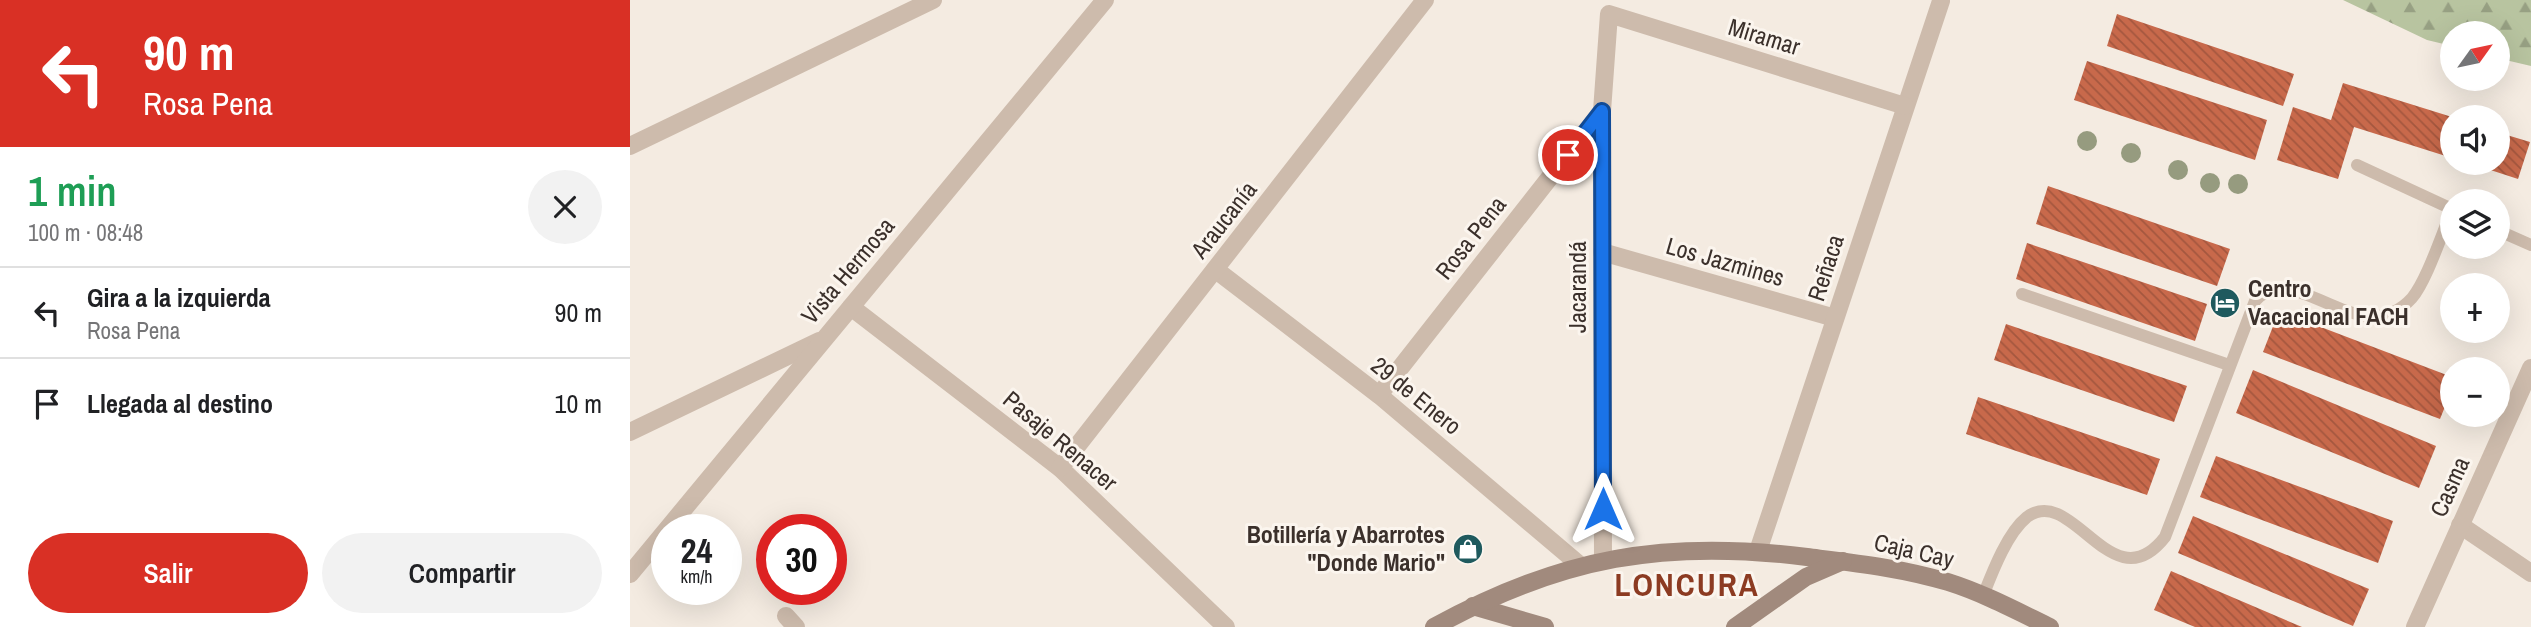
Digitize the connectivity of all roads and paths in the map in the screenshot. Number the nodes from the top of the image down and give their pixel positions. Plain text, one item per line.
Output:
1 (933, 0) edge
2 (1105, 0) edge
3 (1424, 0) edge
4 (1941, 1) edge
5 (1609, 14) joint
6 (1905, 106) junction
7 (1602, 111) junction
8 (630, 146) edge
9 (2357, 165) dead end
10 (2440, 204) edge
11 (2510, 236) edge
12 (2440, 238) edge
13 (2531, 245) edge
14 (1602, 252) junction
15 (1216, 270) junction
16 (2022, 294) dead end
17 (851, 307) junction
18 (1835, 318) junction
19 (825, 338) junction
20 (2229, 365) junction
21 (2531, 368) edge
22 (1379, 395) junction
23 (630, 432) edge
24 (1060, 468) junction
25 (2460, 525) junction
26 (1758, 551) junction
27 (1603, 561) junction
28 (1843, 561) junction
29 (1581, 566) junction
30 (630, 573) edge
31 (2531, 573) edge
32 (1983, 596) junction
33 (1473, 606) junction
34 (1226, 627) edge
35 (1434, 627) edge
36 (1545, 627) edge
37 (1735, 627) edge
38 (2050, 627) edge
39 (2415, 627) edge

1 - 8 street
2 - 17 street, Vista Hermosa
3 - 15 street, Araucanía
4 - 6 street, Reñaca
5 - 6 street, Miramar
5 - 7 street, Jacarandá
6 - 18 street, Reñaca
7 - 14 street, Jacarandá
7 - 22 street, Rosa Pena
9 - 10 lane
11 - 13 lane
12 - 20 lane
14 - 18 street, Los Jazmines
14 - 27 street, Jacarandá
15 - 22 street, 29 de Enero
15 - 24 street, Araucanía
16 - 20 lane
17 - 19 street, Vista Hermosa
17 - 24 street, Pasaje Renacer
18 - 26 street, Reñaca
19 - 23 street
19 - 30 street, Vista Hermosa
20 - 32 lane
21 - 25 street, Casma
22 - 29 street, 29 de Enero
24 - 34 street, Pasaje Renacer
25 - 31 street
25 - 39 street, Casma
26 - 27 street, Caja Cay
26 - 28 street, Caja Cay
27 - 29 street, Caja Cay
28 - 32 street, Caja Cay
28 - 37 street
29 - 33 street, Caja Cay
32 - 38 street, Caja Cay
33 - 35 street, Caja Cay
33 - 36 street

